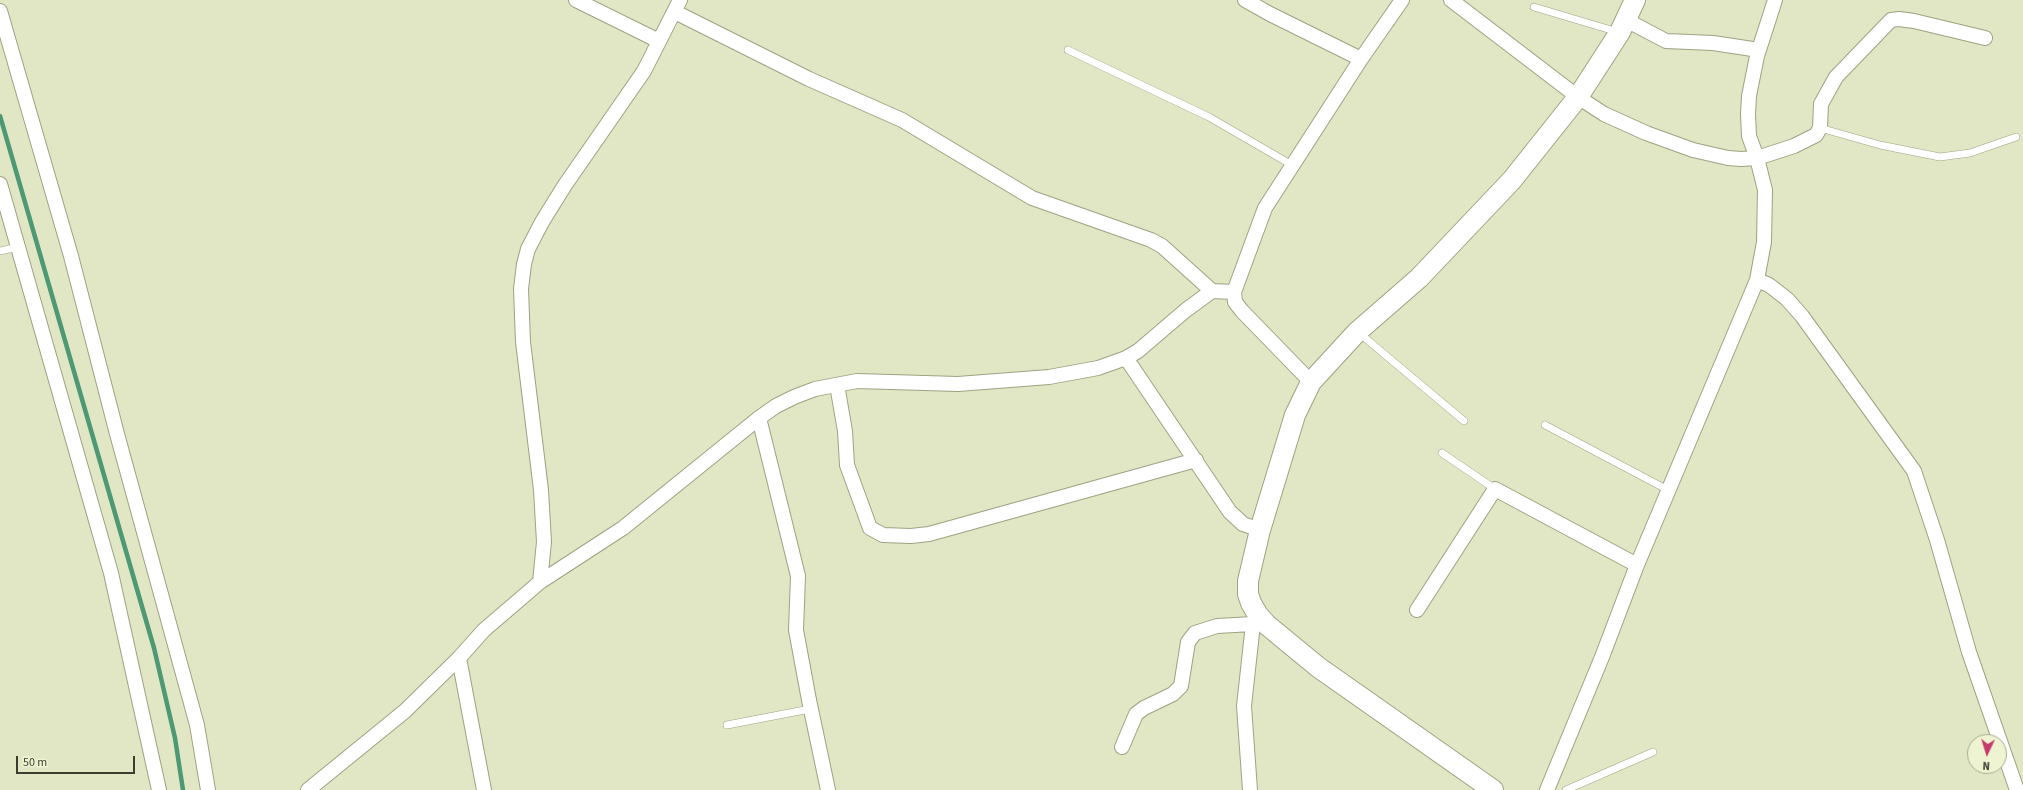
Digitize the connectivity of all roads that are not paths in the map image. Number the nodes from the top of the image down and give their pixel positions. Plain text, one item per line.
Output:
1 (576, 0) edge
2 (1246, 0) edge
3 (1402, 0) edge
4 (1450, 0) edge
5 (1635, 0) edge
6 (1775, 0) edge
7 (678, 6) edge
8 (1534, 7) dead end
9 (0, 11) edge
10 (1623, 26) junction
11 (1985, 38) dead end
12 (659, 41) junction
13 (1068, 50) dead end
14 (1759, 50) junction
15 (1361, 60) junction
16 (1578, 97) junction
17 (1820, 128) junction
18 (2016, 137) dead end
19 (1757, 158) junction
20 (1292, 165) junction
21 (0, 184) edge
22 (18, 247) junction
23 (0, 251) edge
24 (1757, 280) junction
25 (1212, 291) junction
26 (1234, 292) junction
27 (1357, 332) junction
28 (1126, 358) junction
29 (1311, 382) junction
30 (836, 385) junction
31 (759, 418) junction
32 (1464, 421) dead end
33 (1545, 425) dead end
34 (1442, 453) dead end
35 (1196, 460) junction
36 (1495, 489) junction
37 (1668, 490) junction
38 (1260, 530) junction
39 (1637, 565) junction
40 (540, 582) junction
41 (1417, 610) dead end
42 (1257, 621) junction
43 (460, 658) junction
44 (810, 709) junction
45 (727, 726) dead end
46 (1122, 746) dead end
47 (1653, 752) dead end
48 (159, 790) edge
49 (208, 790) edge
50 (308, 790) edge
51 (484, 790) edge
52 (828, 790) edge
53 (1250, 790) edge
54 (1493, 790) edge
55 (1547, 790) edge
56 (1566, 790) edge
57 (2017, 790) edge

1 - 12 street
2 - 15 street
3 - 15 street
4 - 16 street
5 - 10 street
6 - 14 street
7 - 12 street
7 - 25 street
8 - 10 lane
9 - 49 street
10 - 14 street
10 - 16 street
11 - 17 street
12 - 40 street
13 - 20 lane
14 - 19 street
15 - 20 street
16 - 19 street
16 - 27 street
17 - 18 lane
17 - 19 street
19 - 24 street
20 - 26 street
21 - 22 street
22 - 23 lane
22 - 48 street
24 - 37 street
24 - 57 street
25 - 26 street
25 - 28 street
26 - 29 street
27 - 29 street
27 - 32 lane
28 - 30 street
28 - 35 street
29 - 38 street
30 - 31 street
30 - 35 street
31 - 40 street
31 - 44 street
33 - 37 lane
34 - 36 lane
35 - 38 street
36 - 39 street
36 - 41 street
37 - 39 street
38 - 42 street
39 - 55 street
40 - 43 street
42 - 46 street
42 - 53 street
42 - 54 street
43 - 50 street
43 - 51 street
44 - 45 lane
44 - 52 street
47 - 56 lane

